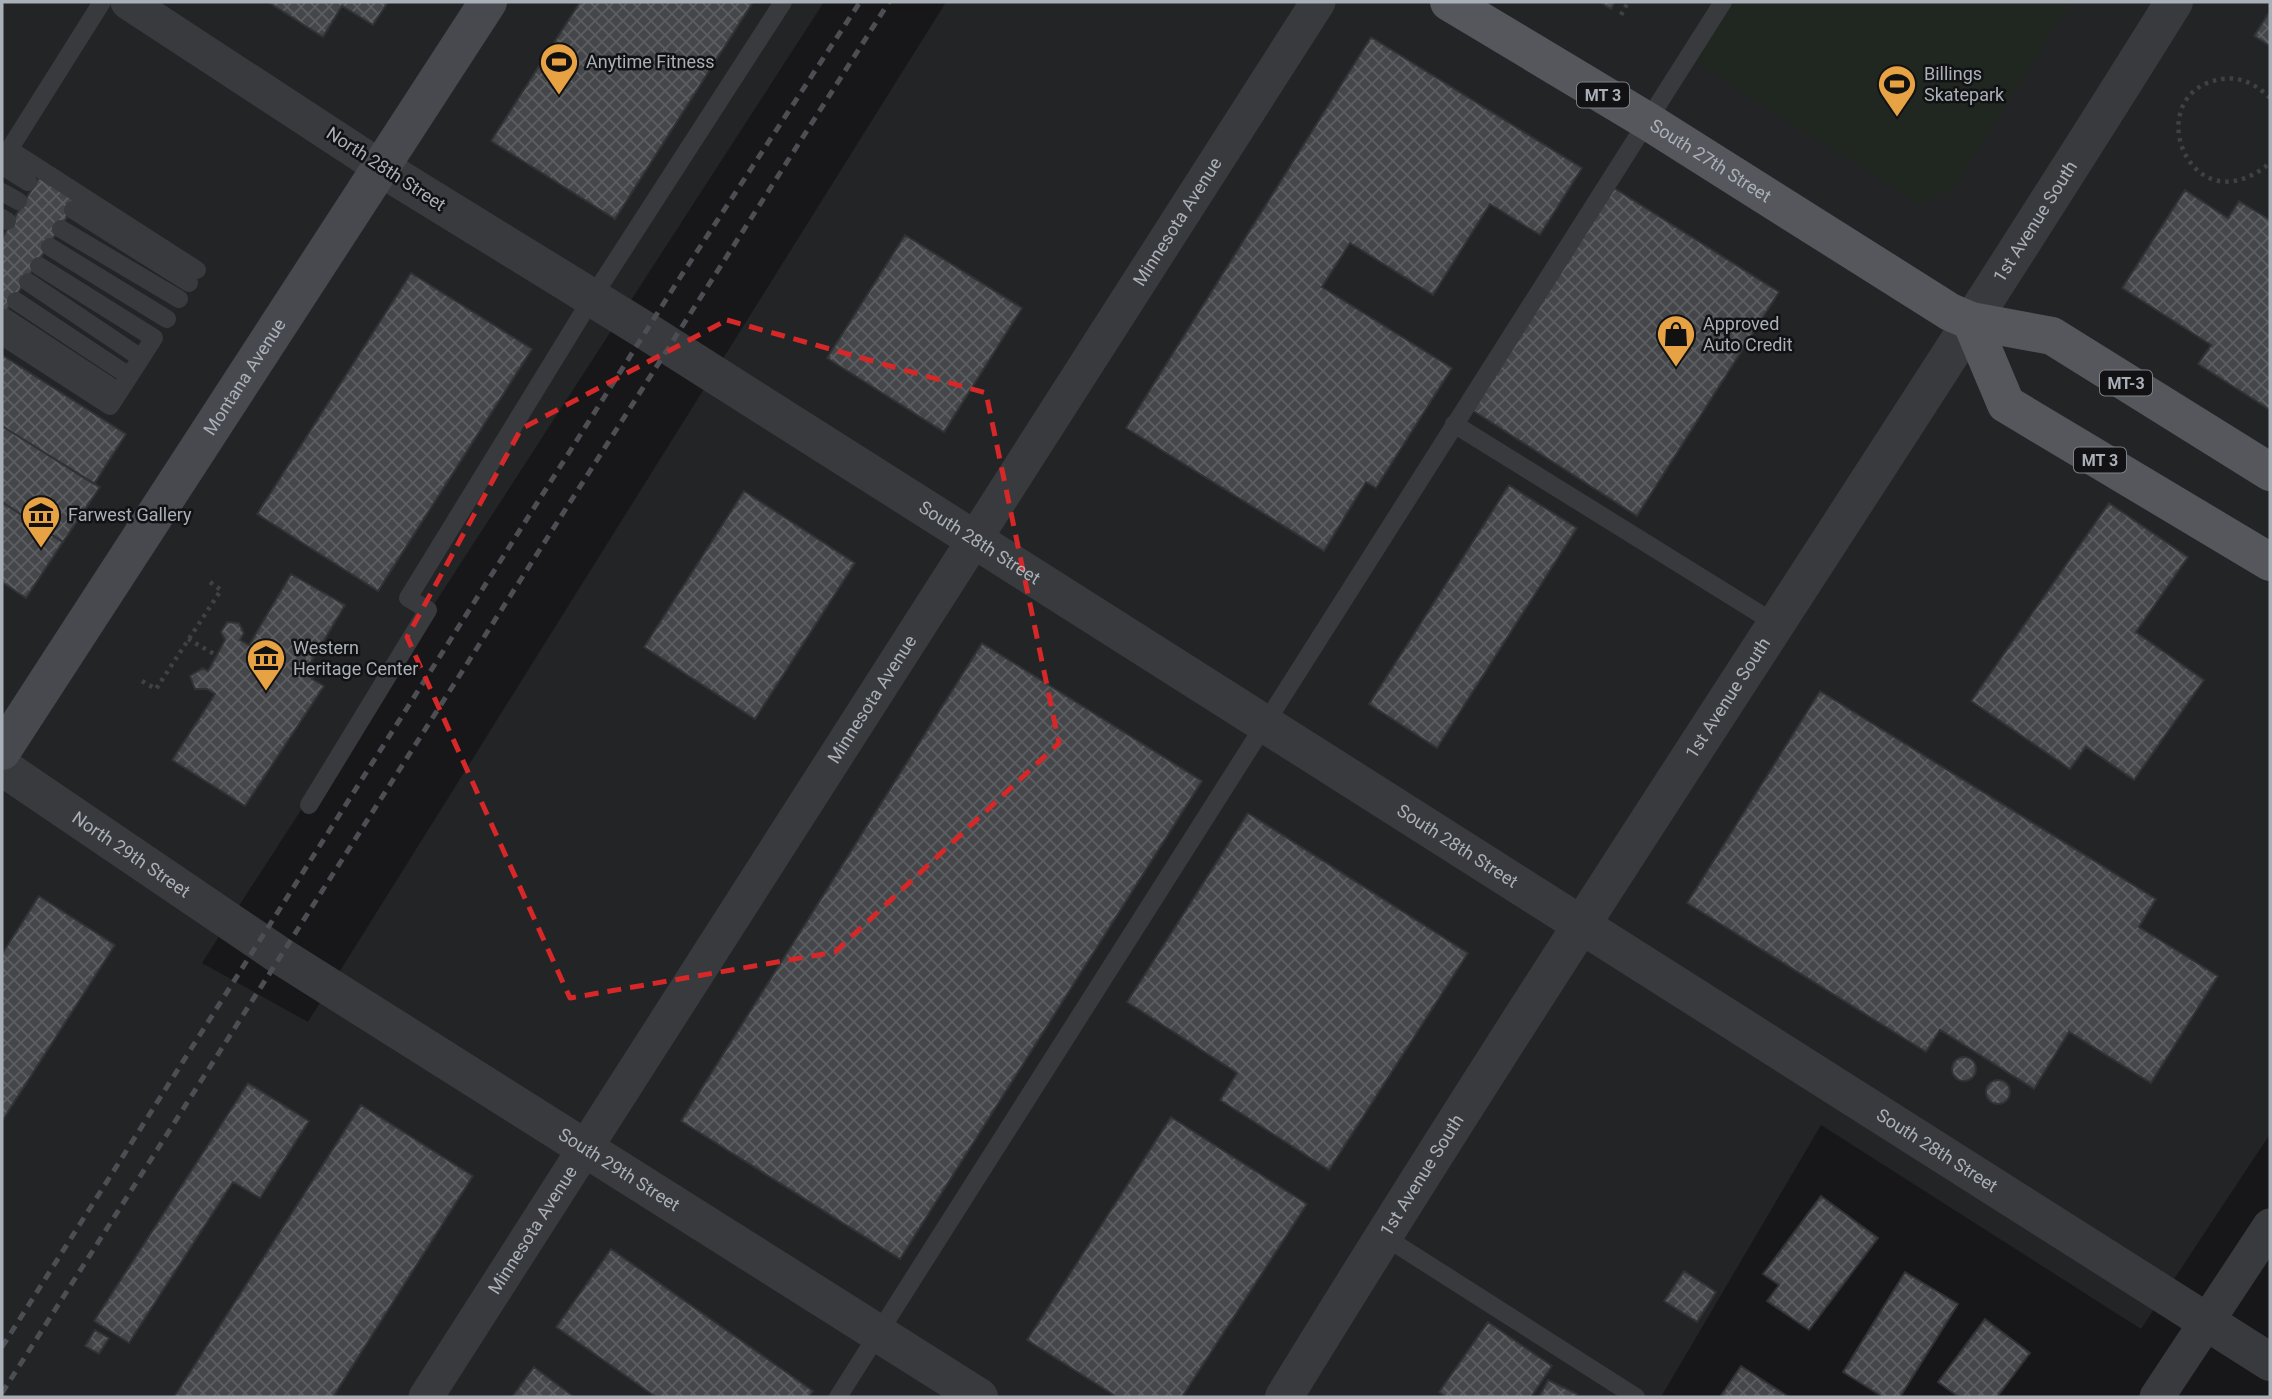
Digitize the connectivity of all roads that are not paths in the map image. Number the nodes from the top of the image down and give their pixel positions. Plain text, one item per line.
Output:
1 (103, 2) edge
2 (128, 2) edge
3 (488, 2) edge
4 (783, 2) edge
5 (1318, 2) edge
6 (1448, 2) edge
7 (1723, 2) edge
8 (2174, 2) edge
9 (1649, 122) junction
10 (5, 155) edge
11 (2, 166) edge
12 (383, 169) junction
13 (28, 182) dead end
14 (2, 192) edge
15 (18, 201) dead end
16 (73, 210) dead end
17 (61, 229) dead end
18 (50, 247) dead end
19 (39, 265) dead end
20 (28, 282) dead end
21 (592, 298) junction
22 (179, 299) dead end
23 (16, 301) dead end
24 (6, 318) dead end
25 (167, 318) dead end
26 (1971, 321) junction
27 (646, 331) joint
28 (2, 337) edge
29 (141, 358) junction
30 (129, 376) junction
31 (119, 392) junction
32 (1454, 424) junction
33 (2270, 472) edge
34 (973, 540) junction
35 (2270, 562) edge
36 (1778, 625) junction
37 (1266, 724) junction
38 (2, 751) edge
39 (2, 767) edge
40 (309, 804) dead end
41 (1581, 926) junction
42 (260, 942) joint
43 (585, 1147) junction
44 (2270, 1226) edge
45 (1385, 1237) junction
46 (2208, 1322) junction
47 (879, 1334) junction
48 (2270, 1362) edge
49 (426, 1397) edge
50 (838, 1397) edge
51 (979, 1397) edge
52 (1284, 1397) edge
53 (1636, 1397) edge
54 (2157, 1397) edge

1 - 10 lane
2 - 12 street, North 28th Street
3 - 12 main road, Montana Avenue
4 - 21 lane
5 - 34 street, Minnesota Avenue
6 - 9 main road, South 27th Street / MT 3
7 - 9 lane
8 - 26 street, 1st Avenue South
9 - 26 main road, South 27th Street / MT 3
9 - 32 lane
10 - 16 lane
11 - 13 lane
12 - 21 street, North 28th Street
12 - 38 main road, Montana Avenue
14 - 15 lane
17 - 22 lane
18 - 25 lane
19 - 29 lane
20 - 29 lane
21 - 27 street, North 28th Street
21 - 40 lane
23 - 30 lane
24 - 31 lane
26 - 33 main road, South 27th Street / MT-3
26 - 35 main road, MT 3
26 - 36 street, 1st Avenue South
27 - 34 street, South 28th Street
28 - 31 lane
29 - 30 lane
30 - 31 lane
32 - 36 lane
32 - 37 lane
34 - 37 street, South 28th Street
34 - 43 street, Minnesota Avenue
36 - 41 street, 1st Avenue South
37 - 41 street, South 28th Street
37 - 47 lane
39 - 42 street, North 29th Street
41 - 45 street, 1st Avenue South
41 - 46 street, South 28th Street
42 - 43 street, South 29th Street
43 - 47 street, South 29th Street
43 - 49 street, Minnesota Avenue
44 - 46 street
45 - 52 street, 1st Avenue South
45 - 53 lane
46 - 48 street, South 28th Street
46 - 54 street
47 - 50 lane
47 - 51 street, South 29th Street

